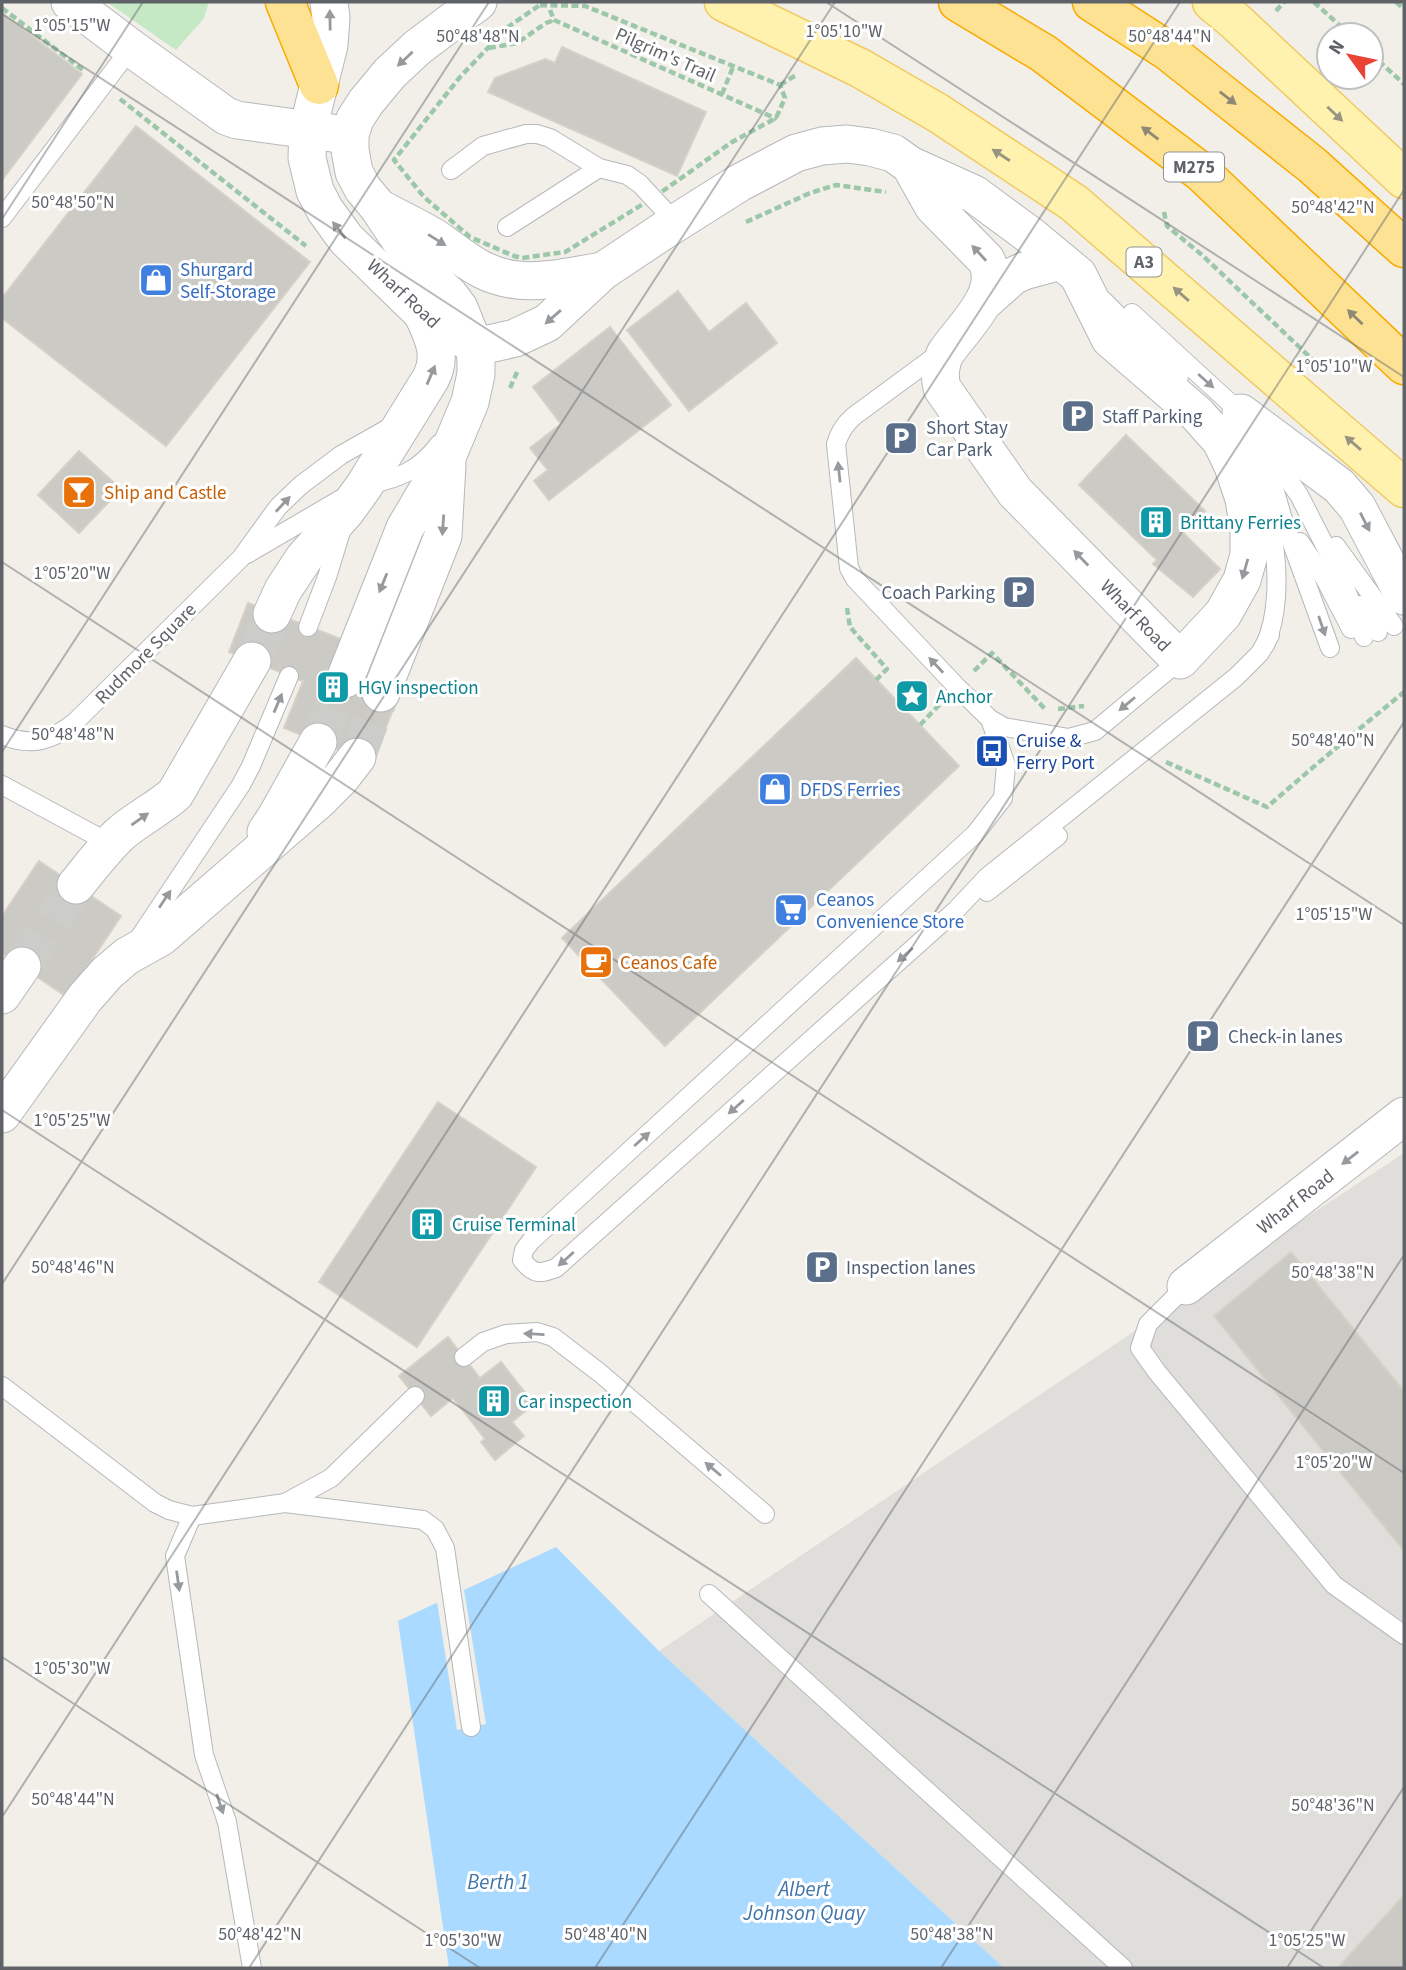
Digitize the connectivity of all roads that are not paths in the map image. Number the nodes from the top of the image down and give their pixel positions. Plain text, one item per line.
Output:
1 (70, 2) edge
2 (285, 2) edge
3 (329, 2) edge
4 (478, 2) edge
5 (724, 2) edge
6 (958, 2) edge
7 (1092, 2) edge
8 (1212, 2) edge
9 (131, 48) junction
10 (318, 85) junction
11 (308, 130) junction
12 (350, 135) junction
13 (910, 165) junction
14 (599, 168) junction
15 (452, 170) dead end
16 (1404, 179) edge
17 (377, 207) junction
18 (664, 210) junction
19 (2, 218) edge
20 (507, 227) dead end
21 (1404, 248) edge
22 (1069, 268) junction
23 (603, 271) junction
24 (985, 300) junction
25 (422, 313) junction
26 (474, 343) junction
27 (952, 344) junction
28 (1404, 365) edge
29 (470, 402) junction
30 (1241, 413) junction
31 (407, 418) junction
32 (447, 457) junction
33 (1404, 488) edge
34 (1299, 495) junction
35 (355, 498) junction
36 (1282, 516) junction
37 (241, 558) junction
38 (1334, 579) junction
39 (272, 614) tunnel mouth
40 (308, 627) dead end
41 (1368, 632) edge
42 (1270, 635) junction
43 (1180, 660) junction
44 (252, 661) tunnel mouth
45 (289, 676) dead end
46 (345, 679) tunnel mouth
47 (381, 693) tunnel mouth
48 (990, 719) junction
49 (2, 735) edge
50 (318, 742) tunnel mouth
51 (356, 757) tunnel mouth
52 (2, 785) edge
53 (111, 844) junction
54 (241, 868) junction
55 (76, 885) tunnel mouth
56 (956, 910) junction
57 (127, 956) junction
58 (2, 1114) edge
59 (1404, 1116) edge
60 (1186, 1286) joint
61 (464, 1357) dead end
62 (2, 1386) edge
63 (415, 1396) dead end
64 (285, 1503) junction
65 (765, 1514) dead end
66 (192, 1516) junction
67 (709, 1594) dead end
68 (1404, 1635) edge
69 (471, 1727) dead end
70 (253, 1968) edge
71 (1123, 1968) edge

1 - 9 street
2 - 10 highway
10 -> 3 street, Wharf Road
4 -> 12 street
33 -> 5 main road, A3
28 -> 6 highway, M275
7 -> 21 highway
8 -> 16 main road
9 - 11 street
9 - 19 lane
10 - 11 street, Wharf Road
11 - 12 street
25 -> 11 street, Wharf Road
12 - 17 street
13 - 18 street, Wharf Road
13 - 22 street, Wharf Road
24 -> 13 street, Wharf Road
14 - 15 lane
14 - 18 lane
14 - 20 lane
17 -> 23 street, Wharf Road
17 - 26 street
18 - 23 street, Wharf Road
22 - 24 street
22 -> 30 lane
22 - 42 lane
22 -> 43 street, Wharf Road
23 -> 26 street, Wharf Road
24 - 27 street, Wharf Road
25 - 26 street, Wharf Road
31 -> 25 street
26 - 29 street
43 -> 27 street, Wharf Road
48 -> 27 lane
29 - 32 street
29 - 35 lane
30 - 34 lane
30 - 36 lane
30 -> 41 street
31 - 35 street
37 -> 31 lane
32 -> 46 street
32 -> 47 street
34 - 38 lane
34 - 41 lane
35 - 37 lane
35 - 39 street
35 - 40 lane
36 - 38 lane
36 -> 41 lane
37 - 49 lane, Rudmore Square
38 - 41 lane
42 - 56 lane
42 - 56 lane
43 -> 48 lane
53 -> 44 street
57 -> 45 lane
56 -> 48 lane
50 - 54 street
51 - 54 street
52 - 53 lane
53 - 55 street
54 - 57 street
57 - 58 street
59 -> 60 street, Wharf Road
60 - 68 lane
65 -> 61 lane
62 - 66 lane
63 - 64 lane
64 - 66 lane
64 - 69 lane
66 -> 70 lane
67 - 71 lane

